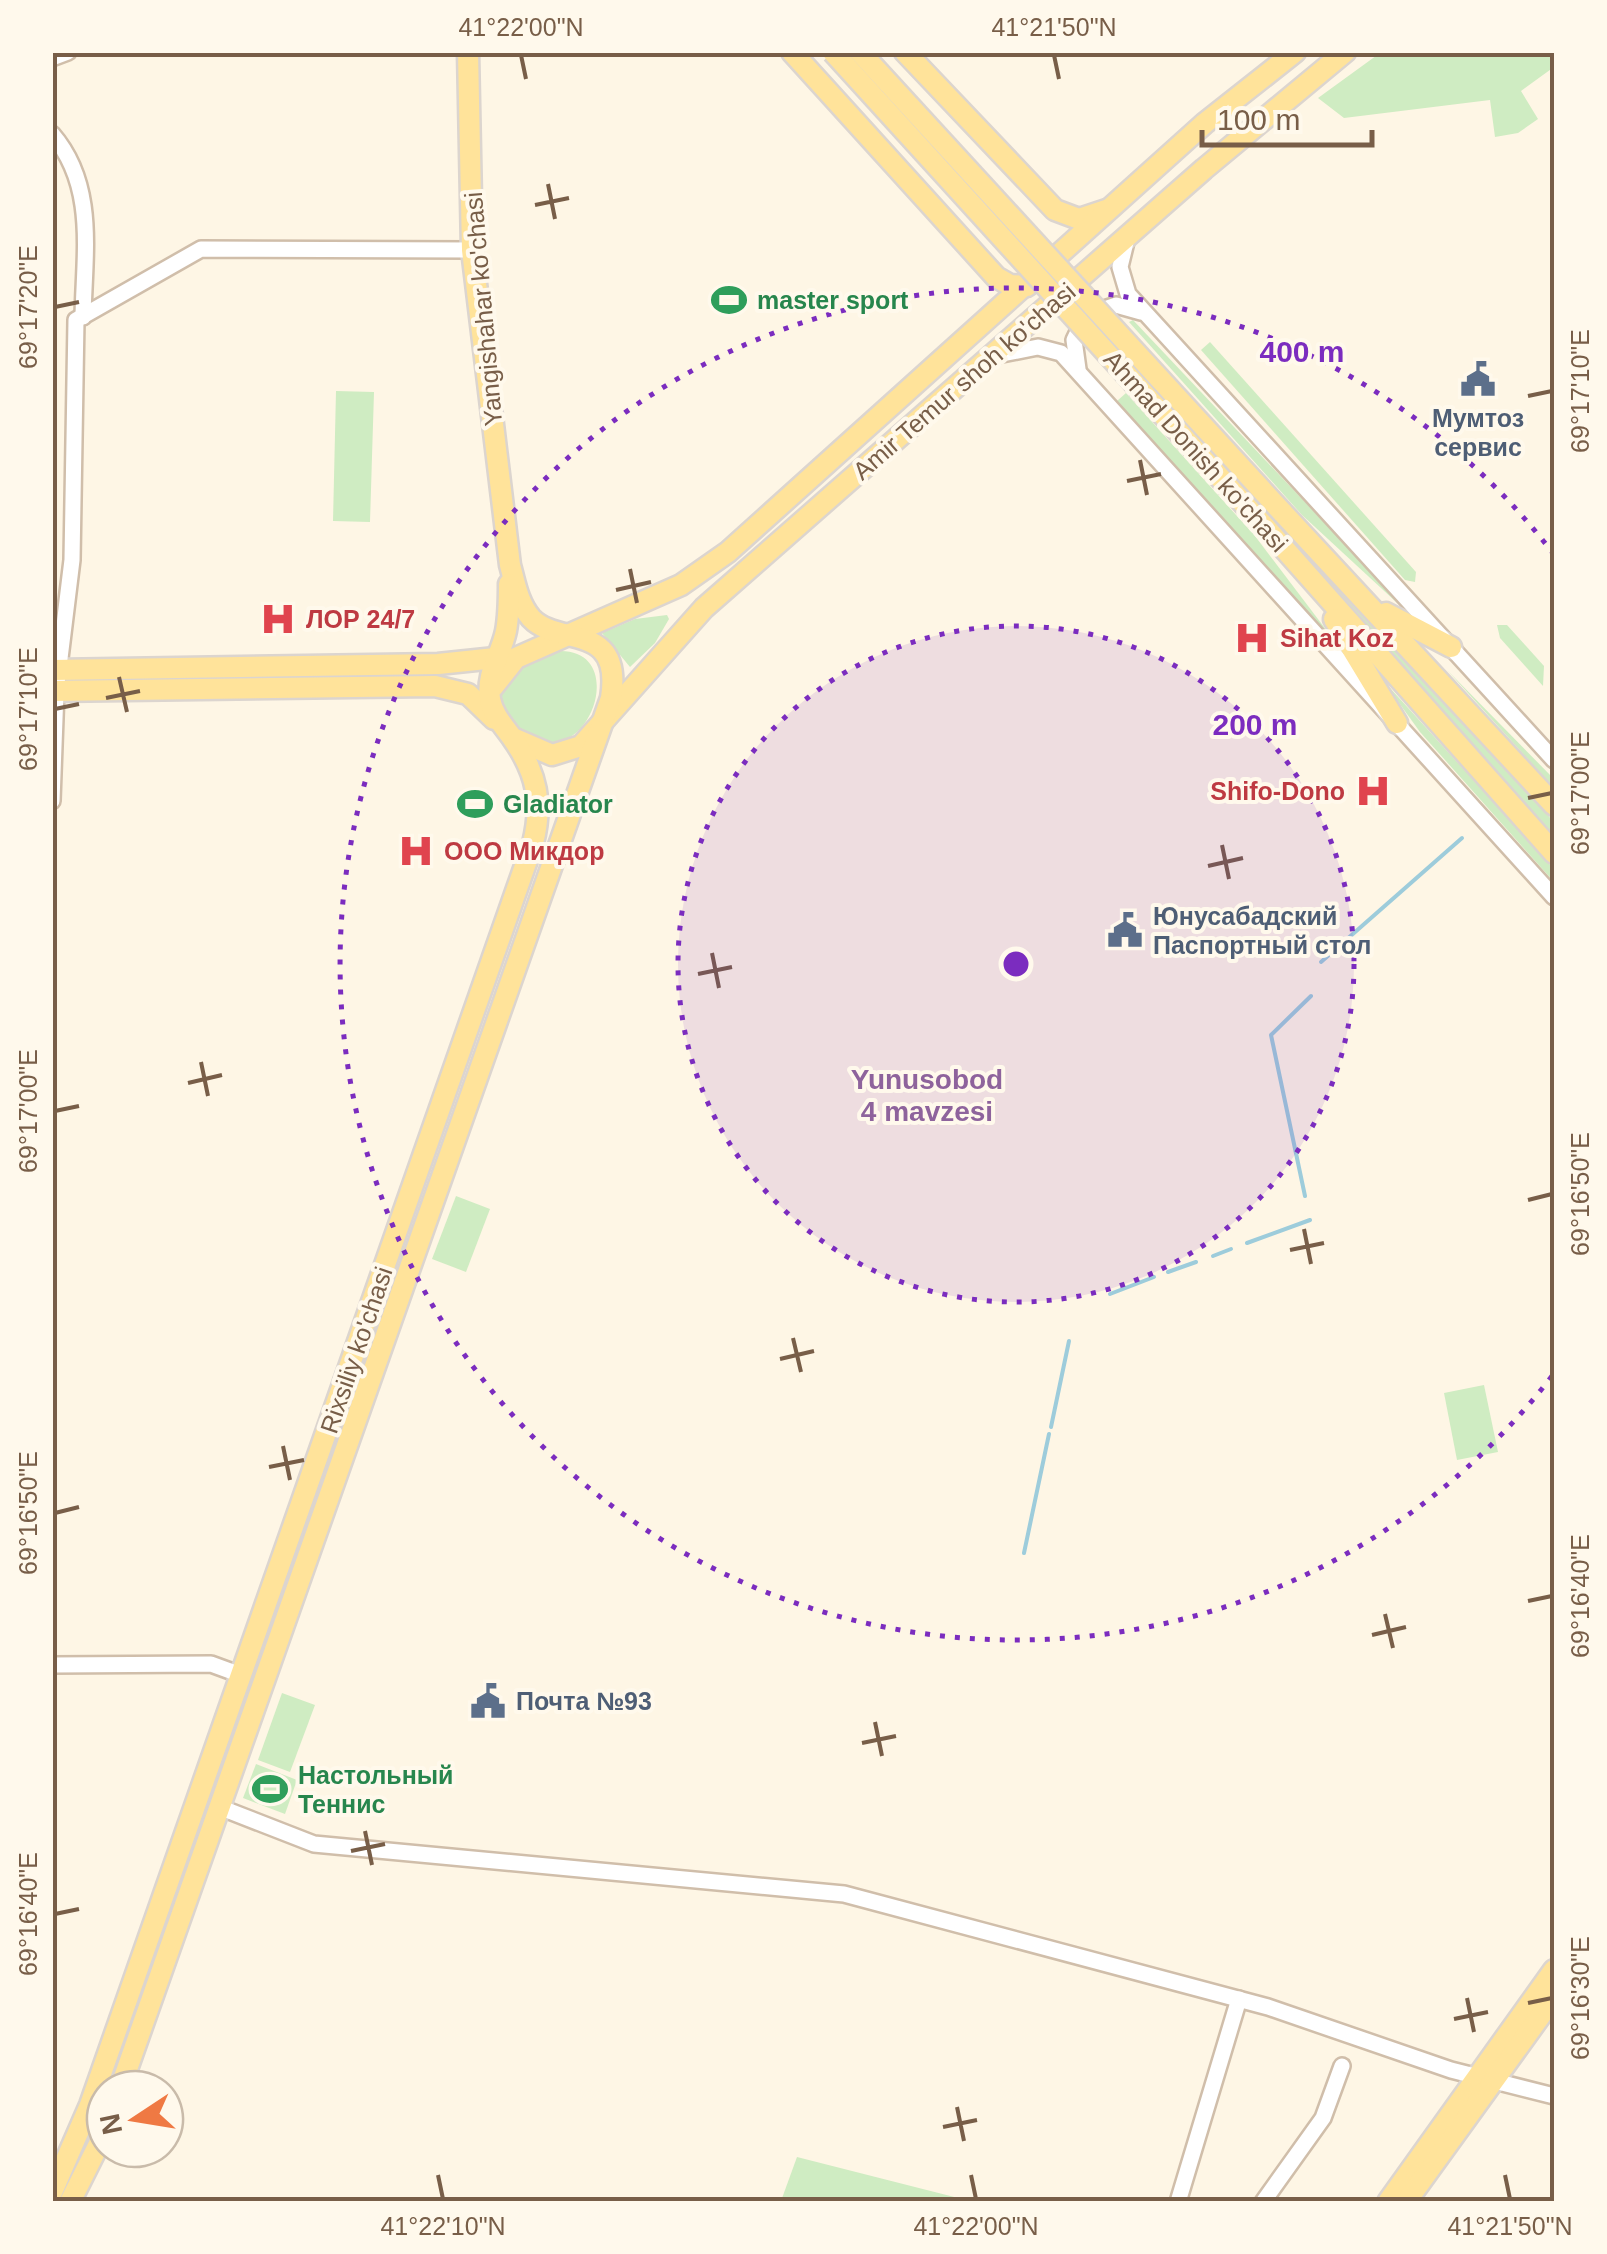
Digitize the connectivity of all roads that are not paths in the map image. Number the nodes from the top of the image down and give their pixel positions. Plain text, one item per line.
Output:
1 (68, 52) edge
2 (468, 52) edge
3 (792, 52) edge
4 (832, 52) edge
5 (860, 52) edge
6 (905, 52) edge
7 (1294, 52) edge
8 (1345, 52) edge
9 (52, 58) edge
10 (52, 134) edge
11 (1117, 205) junction
12 (1127, 237) junction
13 (472, 250) junction
14 (1027, 286) junction
15 (1144, 314) junction
16 (83, 317) junction
17 (992, 356) junction
18 (1083, 377) junction
19 (884, 413) junction
20 (901, 436) junction
21 (510, 565) junction
22 (1308, 574) junction
23 (1374, 606) junction
24 (572, 632) junction
25 (1451, 647) junction
26 (527, 653) junction
27 (495, 658) junction
28 (55, 680) edge
29 (491, 704) junction
30 (1397, 723) junction
31 (600, 725) junction
32 (508, 733) junction
33 (1554, 760) edge
34 (52, 801) edge
35 (1554, 805) edge
36 (1554, 852) edge
37 (1554, 897) edge
38 (501, 938) junction
39 (523, 946) junction
40 (268, 1598) junction
41 (290, 1606) junction
42 (52, 1665) edge
43 (241, 1676) junction
44 (220, 1807) junction
45 (1554, 1970) edge
46 (1554, 1996) edge
47 (1239, 2000) junction
48 (1342, 2066) dead end
49 (112, 2069) edge
50 (127, 2069) edge
51 (1485, 2078) junction
52 (1554, 2096) edge
53 (85, 2136) edge
54 (86, 2169) edge
55 (52, 2192) edge
56 (70, 2202) edge
57 (1178, 2202) edge
58 (1263, 2202) edge
59 (1388, 2202) edge
60 (1406, 2202) edge

1 - 9 street
2 - 13 main road, Yangishahar ko'chasi
3 - 14 main road
4 - 22 main road, Ahmad Donish ko'chasi, bridge
5 - 23 main road, Ahmad Donish ko'chasi, bridge
6 - 11 main road
7 - 11 main road, Amir Temur shoh ko'chasi
8 - 12 main road, Amir Temur shoh ko'chasi
10 - 16 street
11 - 14 main road, Amir Temur shoh ko'chasi
12 - 15 street
12 - 17 main road, Amir Temur shoh ko'chasi
13 - 16 street
13 - 21 main road, Yangishahar ko'chasi
14 - 19 main road, Amir Temur shoh ko'chasi
15 - 18 street
15 - 25 street
16 - 28 street
17 - 18 street, Ahmad Donish ko'chasi
17 - 20 main road, Amir Temur shoh ko'chasi
18 - 30 street, Ahmad Donish ko'chasi
19 - 20 main road
19 - 24 main road, Amir Temur shoh ko'chasi
20 - 31 main road, Amir Temur shoh ko'chasi
21 - 24 main road, Yangishahar ko'chasi
21 - 27 main road, Yangishahar ko'chasi
22 - 30 main road
22 - 36 main road, Ahmad Donish ko'chasi
23 - 25 main road
23 - 35 main road, Ahmad Donish ko'chasi
24 - 26 main road, Amir Temur shoh ko'chasi
24 - 31 main road
25 - 33 street
26 - 27 main road, Amir Temur shoh ko'chasi
26 - 29 main road, Amir Temur shoh ko'chasi
27 - 28 main road, Amir Temur shoh ko'chasi
27 - 29 main road
28 - 32 main road, Amir Temur shoh ko'chasi
28 - 34 street
29 - 32 main road
30 - 37 street, Ahmad Donish ko'chasi
31 - 32 main road, Amir Temur shoh ko'chasi
31 - 39 main road, Rixsiliy ko'chasi
32 - 38 main road, Rixsiliy ko'chasi
38 - 39 main road
38 - 40 main road, Rixsiliy ko'chasi
39 - 41 main road, Rixsiliy ko'chasi
40 - 41 main road
40 - 43 main road, Rixsiliy ko'chasi
41 - 44 main road, Rixsiliy ko'chasi
42 - 43 street
43 - 49 main road, Rixsiliy ko'chasi
44 - 47 street
44 - 50 main road, Rixsiliy ko'chasi
45 - 51 main road
46 - 51 main road
47 - 51 street
47 - 57 street
48 - 58 street
51 - 52 street
51 - 59 main road
51 - 60 main road
53 - 55 main road, Rixsiliy ko'chasi
54 - 56 main road

